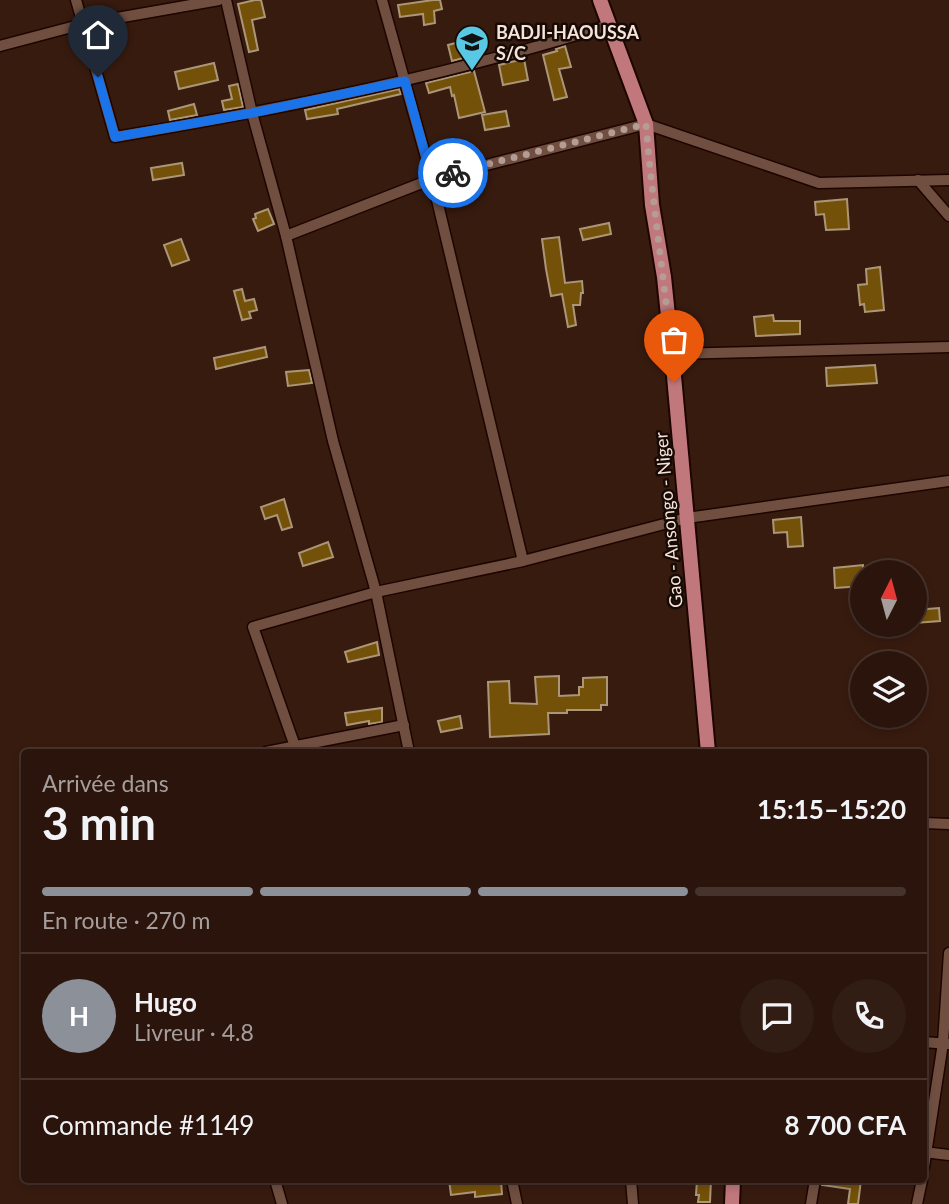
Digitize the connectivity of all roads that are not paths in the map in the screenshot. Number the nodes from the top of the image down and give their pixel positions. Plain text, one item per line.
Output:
1 (76, 0) edge
2 (219, 0) edge
3 (226, 0) edge
4 (382, 0) edge
5 (600, 0) edge
6 (83, 24) junction
7 (609, 25) junction
8 (0, 46) edge
9 (405, 81) junction
10 (252, 113) junction
11 (646, 124) junction
12 (432, 179) junction
13 (918, 180) junction
14 (949, 180) edge
15 (949, 216) edge
16 (286, 236) junction
17 (949, 347) edge
18 (672, 354) junction
19 (949, 481) edge
20 (687, 518) junction
21 (523, 561) junction
22 (376, 592) junction
23 (404, 725) junction
24 (296, 749) edge
25 (408, 749) edge
26 (708, 749) edge
27 (927, 823) edge
28 (949, 824) edge
29 (949, 953) edge
30 (927, 1042) edge
31 (946, 1044) edge
32 (927, 1143) edge
33 (927, 1153) edge
34 (949, 1155) edge
35 (276, 1183) edge
36 (513, 1183) edge
37 (631, 1183) edge
38 (733, 1183) edge
39 (814, 1183) edge
40 (921, 1183) edge
41 (282, 1204) edge
42 (517, 1204) edge
43 (633, 1204) edge
44 (732, 1204) edge
45 (810, 1204) edge
46 (917, 1204) edge

1 - 6 street
2 - 6 street
3 - 10 street
4 - 9 street
5 - 7 main road, Gao - Ansongo - Niger
6 - 8 street
6 - 10 street
7 - 9 street
7 - 11 main road, Gao - Ansongo - Niger
9 - 10 street
9 - 12 street
10 - 16 street
11 - 12 street
11 - 13 street
11 - 18 main road, Gao - Ansongo - Niger
12 - 16 street
12 - 21 street
13 - 14 street
13 - 15 street
16 - 22 street
17 - 18 street
18 - 20 main road, Gao - Ansongo - Niger
19 - 20 street
20 - 21 street
20 - 26 main road, Gao - Ansongo - Niger
21 - 22 street
22 - 23 street
22 - 24 street
23 - 24 street
23 - 25 street
27 - 28 street
29 - 31 street
30 - 31 street
31 - 32 street
33 - 34 street
35 - 41 street
36 - 42 street
37 - 43 street
38 - 44 main road
39 - 45 street
40 - 46 street

